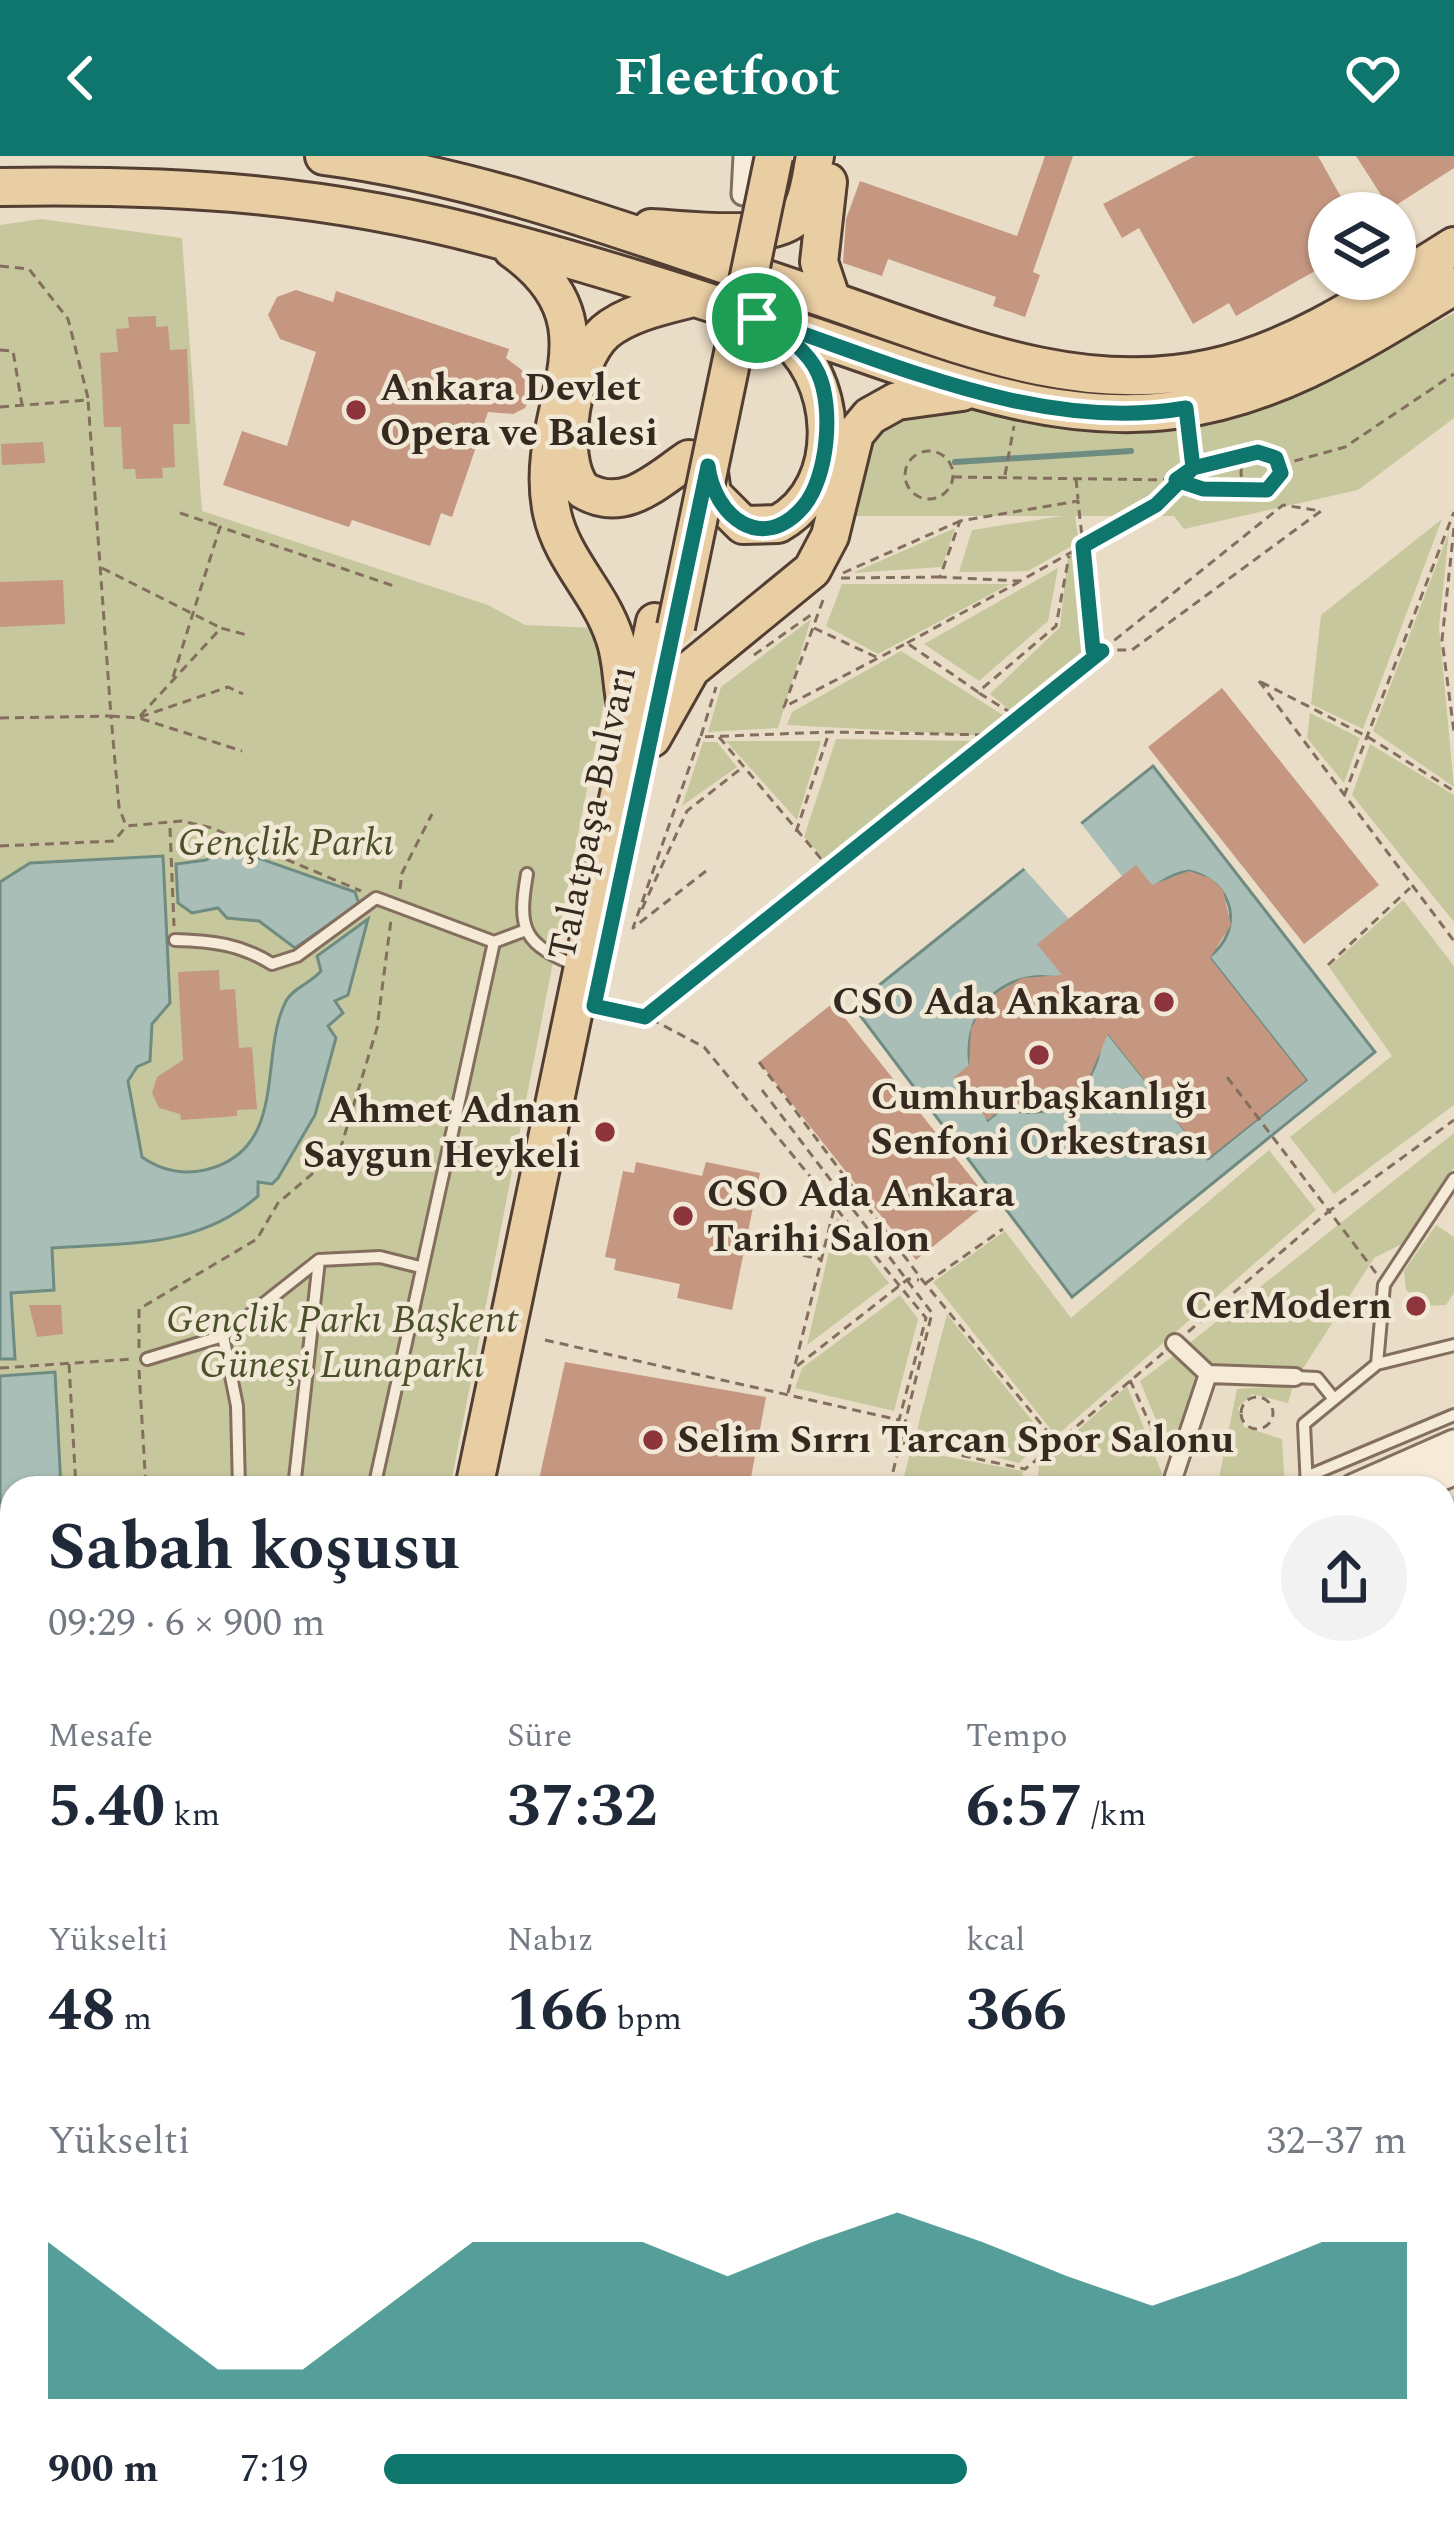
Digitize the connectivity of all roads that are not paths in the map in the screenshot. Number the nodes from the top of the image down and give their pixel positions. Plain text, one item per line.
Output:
1 (748, 156) edge
2 (774, 156) edge
3 (815, 156) edge
4 (834, 156) edge
5 (344, 157) edge
6 (0, 187) edge
7 (611, 227) junction
8 (500, 240) junction
9 (1454, 246) edge
10 (1454, 286) edge
11 (694, 297) junction
12 (832, 301) junction
13 (757, 318) junction
14 (976, 390) junction
15 (698, 462) junction
16 (643, 736) junction
17 (527, 874) dead end
18 (526, 930) junction
19 (175, 940) road end
20 (494, 942) junction
21 (580, 968) junction
22 (1454, 1179) edge
23 (319, 1260) junction
24 (420, 1267) junction
25 (223, 1336) junction
26 (1175, 1343) road end
27 (1454, 1345) edge
28 (143, 1359) road end
29 (1377, 1364) junction
30 (1208, 1374) junction
31 (1295, 1377) joint
32 (1334, 1399) junction
33 (1454, 1415) edge
34 (1454, 1444) edge
35 (238, 1476) edge
36 (295, 1476) edge
37 (376, 1476) edge
38 (476, 1476) edge
39 (494, 1476) edge
40 (1174, 1476) road end
41 (1307, 1476) edge
42 (1320, 1476) edge
43 (1381, 1476) edge

1 - 15 main road, Talatpaşa Bulvarı
2 - 15 main road, Talatpaşa Bulvarı, bridge
3 - 7 main road
4 - 12 main road
5 - 7 main road
6 - 8 main road
7 - 12 main road
8 - 11 main road
8 - 16 main road
9 - 12 main road
10 - 14 main road
11 - 13 main road
11 - 15 main road
13 - 14 main road
13 - 15 main road
14 - 16 main road
15 - 16 main road, Talatpaşa Bulvarı, bridge
16 - 21 main road, Talatpaşa Bulvarı
16 - 39 main road, Talatpaşa Bulvarı
17 - 18 lane
18 - 20 lane
18 - 21 lane
19 - 20 lane
20 - 24 lane
21 - 38 main road, Talatpaşa Bulvarı
22 - 29 lane
23 - 24 lane
23 - 25 lane
23 - 36 lane
24 - 37 lane
25 - 28 lane
25 - 35 lane
26 - 30 street
27 - 29 lane
29 - 32 lane
30 - 31 street
30 - 40 street
31 - 32 lane
32 - 41 lane
33 - 42 lane
34 - 43 street

